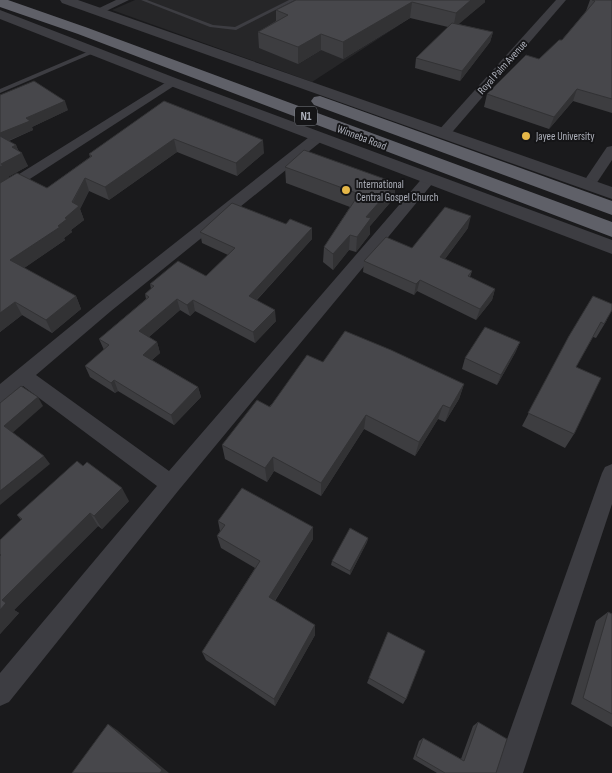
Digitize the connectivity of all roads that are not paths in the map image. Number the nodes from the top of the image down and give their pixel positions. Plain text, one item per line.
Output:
1 (124, 0) edge
2 (142, 0) edge
3 (293, 0) edge
4 (561, 0) edge
5 (58, 1) edge
6 (0, 2) edge
7 (98, 11) junction
8 (0, 14) edge
9 (94, 51) junction
10 (173, 82) junction
11 (0, 91) edge
12 (443, 134) junction
13 (318, 137) junction
14 (612, 150) edge
15 (430, 178) junction
16 (589, 184) junction
17 (0, 192) edge
18 (612, 193) edge
19 (612, 208) edge
20 (612, 230) edge
21 (612, 247) edge
22 (23, 376) junction
23 (0, 396) edge
24 (612, 473) edge
25 (171, 484) junction
26 (0, 693) edge
27 (509, 773) edge

1 - 7 street
2 - 3 lane
4 - 12 street, Royal Palm Avenue
5 - 7 street
5 - 19 highway, Winneba Road / N1
6 - 20 highway, Winneba Road / N1
7 - 12 street
8 - 9 street
9 - 10 street
9 - 11 lane
10 - 13 street
10 - 17 street
12 - 16 street
13 - 15 street
13 - 22 street
14 - 16 street
15 - 21 street
15 - 25 street
16 - 18 street
22 - 23 street
22 - 25 street
24 - 27 street
25 - 26 street

